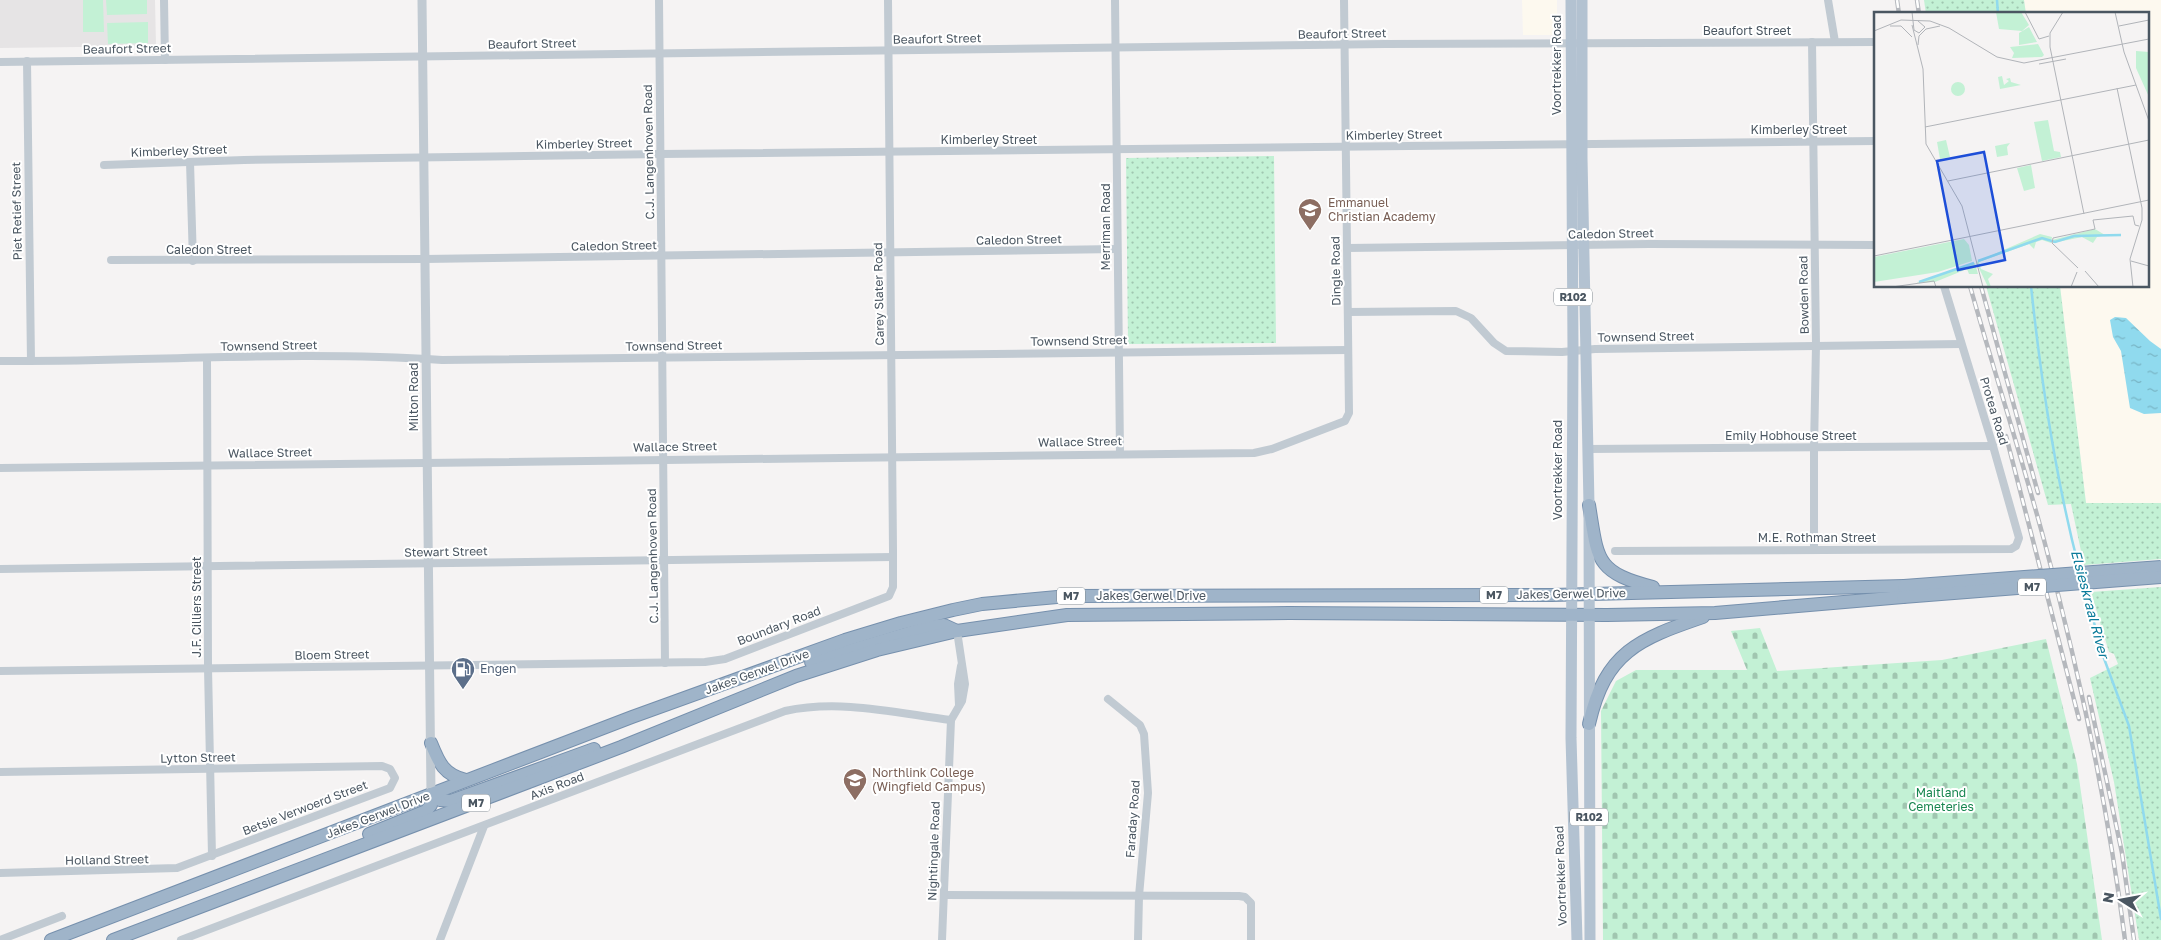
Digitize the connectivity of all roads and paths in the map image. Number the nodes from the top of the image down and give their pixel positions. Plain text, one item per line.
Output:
1 (164, 0) edge
2 (422, 0) edge
3 (659, 0) edge
4 (888, 0) edge
5 (1116, 0) edge
6 (1344, 0) edge
7 (1571, 0) edge
8 (1582, 0) edge
9 (1828, 0) edge
10 (1812, 42) junction
11 (1835, 42) junction
12 (1874, 42) edge
13 (1577, 43) junction
14 (1345, 46) junction
15 (1116, 48) junction
16 (888, 51) junction
17 (659, 54) junction
18 (423, 57) junction
19 (165, 60) junction
20 (27, 61) junction
21 (0, 62) edge
22 (1813, 141) junction
23 (1874, 142) edge
24 (1577, 144) junction
25 (1346, 146) junction
26 (1117, 150) junction
27 (888, 152) junction
28 (660, 154) junction
29 (424, 159) junction
30 (190, 162) junction
31 (104, 165) dead end
32 (1815, 245) junction
33 (1874, 245) edge
34 (1578, 247) junction
35 (1347, 248) junction
36 (1118, 250) junction
37 (890, 253) junction
38 (662, 257) junction
39 (425, 259) junction
40 (111, 260) dead end
41 (193, 261) junction
42 (1945, 288) edge
43 (1348, 312) junction
44 (1961, 344) junction
45 (1816, 345) junction
46 (1587, 349) junction
47 (1348, 350) junction
48 (1573, 350) junction
49 (1119, 352) junction
50 (891, 354) junction
51 (662, 357) junction
52 (207, 358) junction
53 (426, 359) junction
54 (0, 361) edge
55 (30, 361) junction
56 (1346, 421) joint
57 (1993, 446) junction
58 (1814, 448) junction
59 (1588, 449) junction
60 (1120, 453) junction
61 (892, 456) junction
62 (663, 459) junction
63 (426, 462) junction
64 (208, 465) junction
65 (0, 468) edge
66 (1589, 505) junction
67 (2018, 544) joint
68 (1814, 548) junction
69 (1615, 551) dead end
70 (893, 557) junction
71 (664, 560) junction
72 (428, 563) junction
73 (208, 566) junction
74 (2161, 567) edge
75 (0, 569) edge
76 (2161, 577) edge
77 (893, 587) joint
78 (1668, 591) junction
79 (1903, 591) junction
80 (1571, 594) junction
81 (1589, 594) junction
82 (982, 604) junction
83 (1715, 613) junction
84 (1589, 615) junction
85 (1571, 616) junction
86 (957, 630) junction
87 (665, 663) junction
88 (430, 665) junction
89 (775, 665) junction
90 (208, 668) junction
91 (0, 671) edge
92 (1108, 699) dead end
93 (951, 720) junction
94 (1589, 724) junction
95 (431, 743) junction
96 (621, 747) junction
97 (211, 770) junction
98 (0, 772) edge
99 (394, 773) joint
100 (466, 780) junction
101 (431, 794) junction
102 (484, 826) junction
103 (212, 856) junction
104 (331, 857) junction
105 (0, 873) edge
106 (944, 895) junction
107 (1139, 896) junction
108 (62, 916) dead end
109 (0, 940) edge
110 (51, 940) edge
111 (113, 940) edge
112 (181, 940) edge
113 (440, 940) edge
114 (942, 940) edge
115 (1138, 940) edge
116 (1252, 940) edge
117 (1577, 940) edge
118 (1590, 940) edge

1 - 19 street
2 - 18 street, Milton Road
3 - 17 street, C.J. Langenhoven Road
4 - 16 street, Carey Slater Road
5 - 15 street, Merriman Road
6 - 14 street, Dingle Road
7 - 13 main road, Voortrekker Road / R102
8 - 13 main road, Voortrekker Road / R102
9 - 11 street
10 - 11 street, Beaufort Street
10 - 13 street, Beaufort Street
10 - 22 street, Bowden Road
11 - 12 street, Beaufort Street
13 - 14 street, Beaufort Street
13 - 24 main road, Voortrekker Road / R102
14 - 15 street, Beaufort Street
14 - 25 street, Dingle Road
15 - 16 street, Beaufort Street
15 - 26 street, Merriman Road
16 - 17 street, Beaufort Street
16 - 27 street, Carey Slater Road
17 - 18 street, Beaufort Street
17 - 28 street, C.J. Langenhoven Road
18 - 19 street, Beaufort Street
18 - 29 street, Milton Road
19 - 20 street, Beaufort Street
20 - 21 street, Beaufort Street
20 - 55 street, Piet Retief Street
22 - 23 street, Kimberley Street
22 - 24 street, Kimberley Street
22 - 32 street, Bowden Road
24 - 25 street, Kimberley Street
24 - 34 main road, Voortrekker Road / R102
25 - 26 street, Kimberley Street
25 - 35 street, Dingle Road
26 - 27 street, Kimberley Street
26 - 36 street, Merriman Road
27 - 28 street, Kimberley Street
27 - 37 street, Carey Slater Road
28 - 29 street, Kimberley Street
28 - 38 street, C.J. Langenhoven Road
29 - 30 street, Kimberley Street
29 - 39 street, Milton Road
30 - 31 street, Kimberley Street
30 - 41 street
32 - 33 street, Caledon Street
32 - 34 street, Caledon Street
32 - 45 street, Bowden Road
34 - 35 street, Caledon Street
34 - 46 main road, Voortrekker Road / R102
34 - 48 main road, Voortrekker Road / R102
35 - 43 street, Dingle Road
36 - 37 street, Caledon Street
36 - 49 street, Merriman Road
37 - 38 street, Caledon Street
37 - 50 street, Carey Slater Road
38 - 39 street, Caledon Street
38 - 51 street, C.J. Langenhoven Road
39 - 41 street, Caledon Street
39 - 53 street, Milton Road
40 - 41 street, Caledon Street
42 - 44 street, Protea Road
43 - 47 street, Dingle Road
43 - 48 street, Townsend Street
44 - 45 street, Townsend Street
44 - 57 street, Protea Road
45 - 46 street, Townsend Street
45 - 58 street, Bowden Road
46 - 48 street, Townsend Street
46 - 59 main road, Voortrekker Road / R102
47 - 49 street, Townsend Street
47 - 56 street, Dingle Road
48 - 80 main road, Voortrekker Road / R102
49 - 50 street, Townsend Street
49 - 60 street, Merriman Road
50 - 51 street, Townsend Street
50 - 61 street, Carey Slater Road
51 - 53 street, Townsend Street
51 - 62 street, C.J. Langenhoven Road
52 - 53 street, Townsend Street
52 - 55 street, Townsend Street
52 - 64 street, J.F. Cilliers Street
53 - 63 street, Milton Road
54 - 55 street, Townsend Street
56 - 60 street, Wallace Street
57 - 58 street, Emily Hobhouse Street
57 - 67 street, Protea Road
58 - 59 street, Emily Hobhouse Street
58 - 68 street, Bowden Road
59 - 66 main road, Voortrekker Road / R102
60 - 61 street, Wallace Street
61 - 62 street, Wallace Street
61 - 70 street, Carey Slater Road
62 - 63 street, Wallace Street
62 - 71 street, C.J. Langenhoven Road
63 - 64 street, Wallace Street
63 - 72 street, Milton Road
64 - 65 street, Wallace Street
64 - 73 street, J.F. Cilliers Street
66 - 78 highway
66 - 81 main road, Voortrekker Road / R102
67 - 68 street, M.E. Rothman Street
68 - 69 street, M.E. Rothman Street
70 - 71 street, Stewart Street
70 - 77 street, Carey Slater Road
71 - 72 street, Stewart Street
71 - 87 street, C.J. Langenhoven Road
72 - 73 street, Stewart Street
72 - 88 street, Milton Road
73 - 75 street, Stewart Street
73 - 90 street, J.F. Cilliers Street
74 - 79 highway, Jakes Gerwel Drive / M7, bridge
76 - 79 highway, Jakes Gerwel Drive / M7, bridge
77 - 87 street, Boundary Road
78 - 79 highway, Jakes Gerwel Drive / M7
78 - 81 highway, Jakes Gerwel Drive / M7
79 - 83 highway, Jakes Gerwel Drive / M7
80 - 81 highway, Jakes Gerwel Drive / M7
80 - 82 highway, Jakes Gerwel Drive / M7
80 - 85 main road, Voortrekker Road / R102
81 - 84 main road, Voortrekker Road / R102
82 - 86 highway
82 - 89 highway, Jakes Gerwel Drive / M7
83 - 84 highway, Jakes Gerwel Drive / M7
83 - 94 highway
84 - 85 highway, Jakes Gerwel Drive / M7
84 - 94 main road, Voortrekker Road / R102
85 - 86 highway, Jakes Gerwel Drive / M7
85 - 117 main road, Voortrekker Road / R102
86 - 89 highway
86 - 93 street, Nightingale Road
86 - 96 highway, Jakes Gerwel Drive / M7
87 - 88 street, Bloem Street
88 - 90 street, Bloem Street
88 - 95 street, Milton Road
89 - 100 highway, Jakes Gerwel Drive / M7
90 - 91 street, Bloem Street
90 - 97 street, J.F. Cilliers Street
92 - 107 street, Faraday Road
93 - 102 street, Axis Road
93 - 106 street, Nightingale Road
94 - 118 main road, Voortrekker Road / R102
95 - 100 highway
95 - 101 street, Milton Road
96 - 101 highway
96 - 104 highway, Jakes Gerwel Drive / M7
97 - 98 street, Lytton Street
97 - 99 street, Lytton Street
97 - 103 street, J.F. Cilliers Street
99 - 103 street, Betsie Verwoerd Street
100 - 101 highway, Jakes Gerwel Drive / M7
101 - 104 highway
101 - 110 highway, Jakes Gerwel Drive / M7
102 - 112 street, Axis Road
102 - 113 street
103 - 105 street, Holland Street
104 - 111 highway, Jakes Gerwel Drive / M7
106 - 107 street
106 - 114 street, Nightingale Road
107 - 115 street, Faraday Road
107 - 116 street
108 - 109 street

